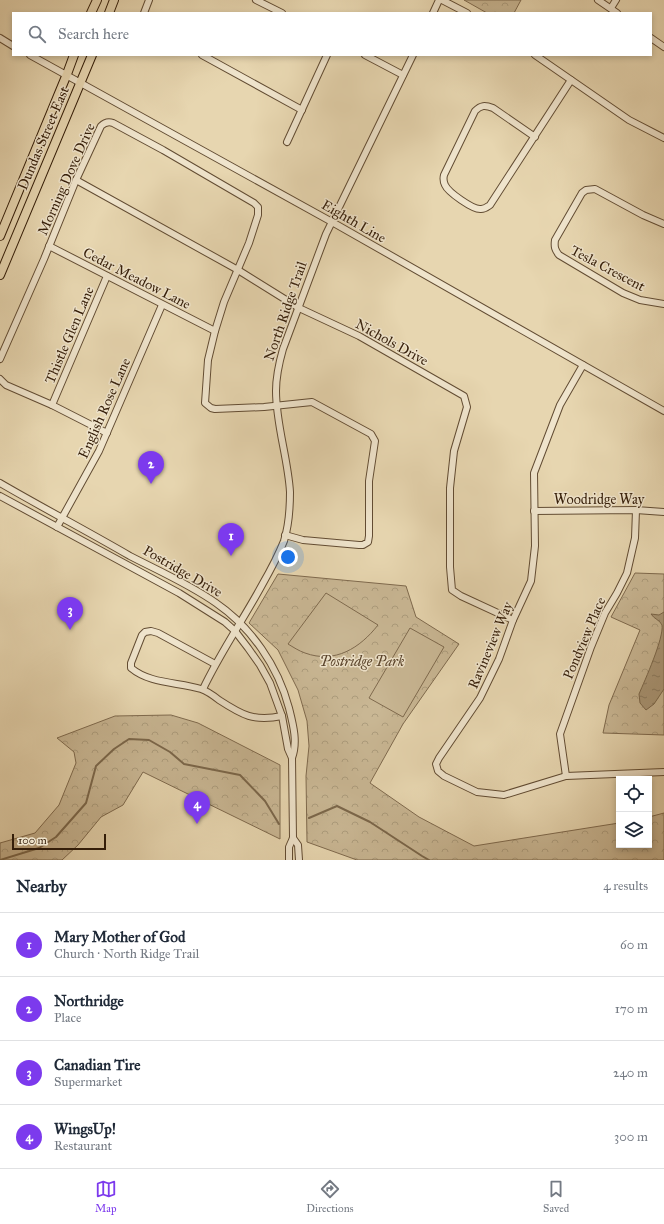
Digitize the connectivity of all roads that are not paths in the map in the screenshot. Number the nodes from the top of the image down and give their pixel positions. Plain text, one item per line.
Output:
1 (97, 0) edge
2 (114, 0) edge
3 (149, 0) edge
4 (256, 0) edge
5 (440, 0) edge
6 (598, 0) edge
7 (616, 0) edge
8 (611, 8) junction
9 (91, 12) edge
10 (109, 12) edge
11 (144, 12) edge
12 (280, 12) edge
13 (434, 12) edge
14 (465, 12) edge
15 (616, 12) edge
16 (0, 38) edge
17 (652, 39) edge
18 (12, 45) edge
19 (664, 47) edge
20 (32, 56) edge
21 (74, 56) edge
22 (92, 56) edge
23 (204, 56) edge
24 (327, 56) edge
25 (367, 56) edge
26 (413, 56) edge
27 (536, 56) edge
28 (67, 74) junction
29 (404, 74) junction
30 (572, 80) junction
31 (80, 83) junction
32 (302, 110) junction
33 (535, 137) junction
34 (664, 138) edge
35 (287, 142) dead end
36 (76, 180) junction
37 (332, 222) junction
38 (664, 224) edge
39 (0, 236) edge
40 (49, 246) junction
41 (238, 270) junction
42 (0, 275) edge
43 (107, 276) junction
44 (664, 304) edge
45 (162, 305) junction
46 (299, 308) junction
47 (215, 330) junction
48 (0, 359) edge
49 (583, 365) junction
50 (0, 379) edge
51 (52, 405) junction
52 (277, 406) junction
53 (664, 411) edge
54 (107, 433) junction
55 (0, 483) edge
56 (0, 496) edge
57 (636, 510) junction
58 (534, 511) junction
59 (664, 512) edge
60 (62, 518) junction
61 (57, 528) junction
62 (285, 535) junction
63 (513, 620) junction
64 (240, 623) junction
65 (236, 632) junction
66 (215, 664) junction
67 (203, 689) junction
68 (282, 716) junction
69 (292, 758) junction
70 (664, 772) edge
71 (566, 776) junction
72 (293, 838) junction
73 (289, 860) edge
74 (299, 860) edge

1 - 9 main road
2 - 10 main road
3 - 11 street
4 - 12 street
5 - 13 street
5 - 14 street
6 - 8 street
7 - 8 street
8 - 15 street
16 - 18 street
17 - 19 street
20 - 28 street, Eighth Line
21 - 28 main road, Dundas Street East
22 - 31 main road, Dundas Street East
23 - 32 street
24 - 32 street
25 - 29 street
26 - 29 street, North Ridge Trail
27 - 30 street
28 - 31 street, Eighth Line
28 - 39 main road, Dundas Street East
29 - 37 street, North Ridge Trail
30 - 33 street
30 - 34 street
31 - 37 street, Eighth Line
31 - 42 main road, Dundas Street East
32 - 35 street
33 - 33 street
36 - 40 street, Morning Dove Drive
36 - 41 street, Nichols Drive
36 - 41 street, Morning Dove Drive
37 - 46 street, North Ridge Trail
37 - 49 street, Eighth Line
38 - 44 street, Tesla Crescent
40 - 43 street, Cedar Meadow Lane
40 - 48 street, Morning Dove Drive
41 - 46 street, Nichols Drive
41 - 47 street
43 - 45 street, Cedar Meadow Lane
43 - 51 street, Thistle Glen Lane
45 - 47 street, Cedar Meadow Lane
45 - 54 street, English Rose Lane
46 - 52 street, North Ridge Trail
46 - 63 street, Nichols Drive
47 - 52 street
49 - 53 street, Eighth Line
49 - 58 street, Ravineview Way
50 - 51 street
51 - 54 street
52 - 62 street, North Ridge Trail
52 - 62 street
54 - 60 street, English Rose Lane
55 - 60 street, Postridge Drive
56 - 61 street, Postridge Drive
57 - 58 street, Woodridge Way
57 - 59 street, Woodridge Way
57 - 71 street, Pondview Place
58 - 63 street, Ravineview Way
60 - 61 street, English Rose Lane
60 - 64 street, Postridge Drive
61 - 65 street, Postridge Drive
62 - 64 street, North Ridge Trail
63 - 71 street, Ravineview Way
64 - 65 street, North Ridge Trail
64 - 69 street, Postridge Drive
65 - 66 street, North Ridge Trail
65 - 68 street, Postridge Drive
66 - 67 street, North Ridge Trail
66 - 67 street
67 - 68 street
68 - 69 street, Postridge Drive
69 - 72 street, Postridge Drive
70 - 71 street, Ravineview Way
72 - 73 street, Postridge Drive
72 - 74 street, Postridge Drive

